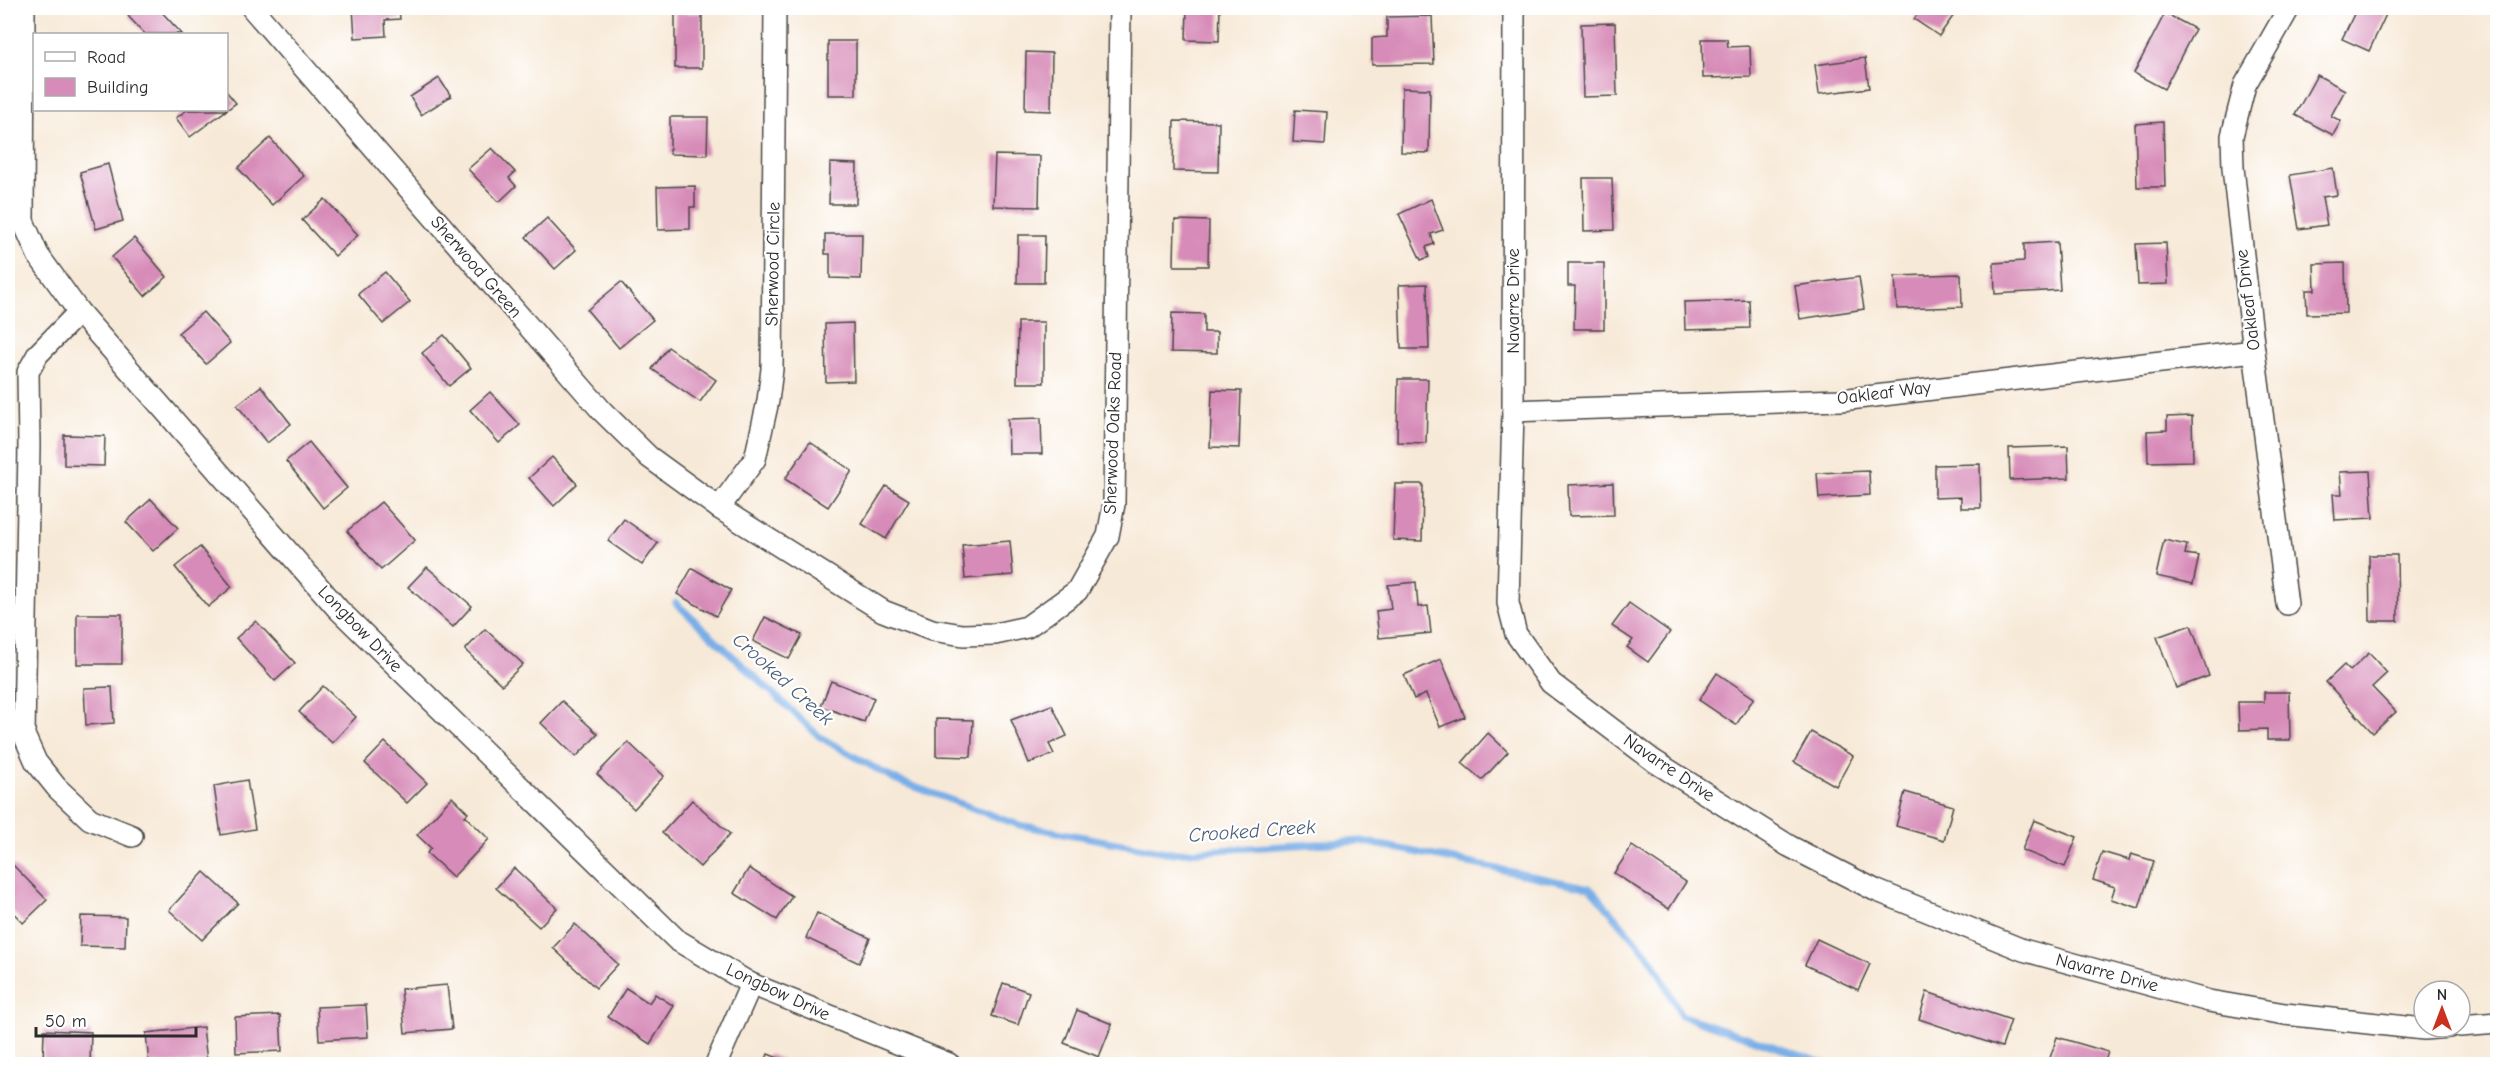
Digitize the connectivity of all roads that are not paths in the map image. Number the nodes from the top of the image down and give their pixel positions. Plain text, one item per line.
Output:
1 (24, 8) edge
2 (252, 8) edge
3 (775, 8) edge
4 (1120, 8) edge
5 (1514, 8) edge
6 (2289, 8) edge
7 (79, 312) junction
8 (2254, 351) junction
9 (1513, 411) junction
10 (719, 508) junction
11 (2287, 604) dead end
12 (132, 836) dead end
13 (751, 984) junction
14 (2498, 1023) edge
15 (2472, 1025) edge
16 (2412, 1028) edge
17 (716, 1065) edge
18 (949, 1065) edge

1 - 7 street, Longbow Drive
2 - 10 street, Sherwood Green
3 - 10 street, Sherwood Circle
4 - 10 street, Sherwood Oaks Road
5 - 9 street, Navarre Drive
6 - 8 street, Oakleaf Drive
7 - 12 street
7 - 13 street, Longbow Drive
8 - 9 street, Oakleaf Way
8 - 11 street, Oakleaf Drive
9 - 16 street, Navarre Drive
13 - 17 street
13 - 18 street, Longbow Drive
14 - 15 street

